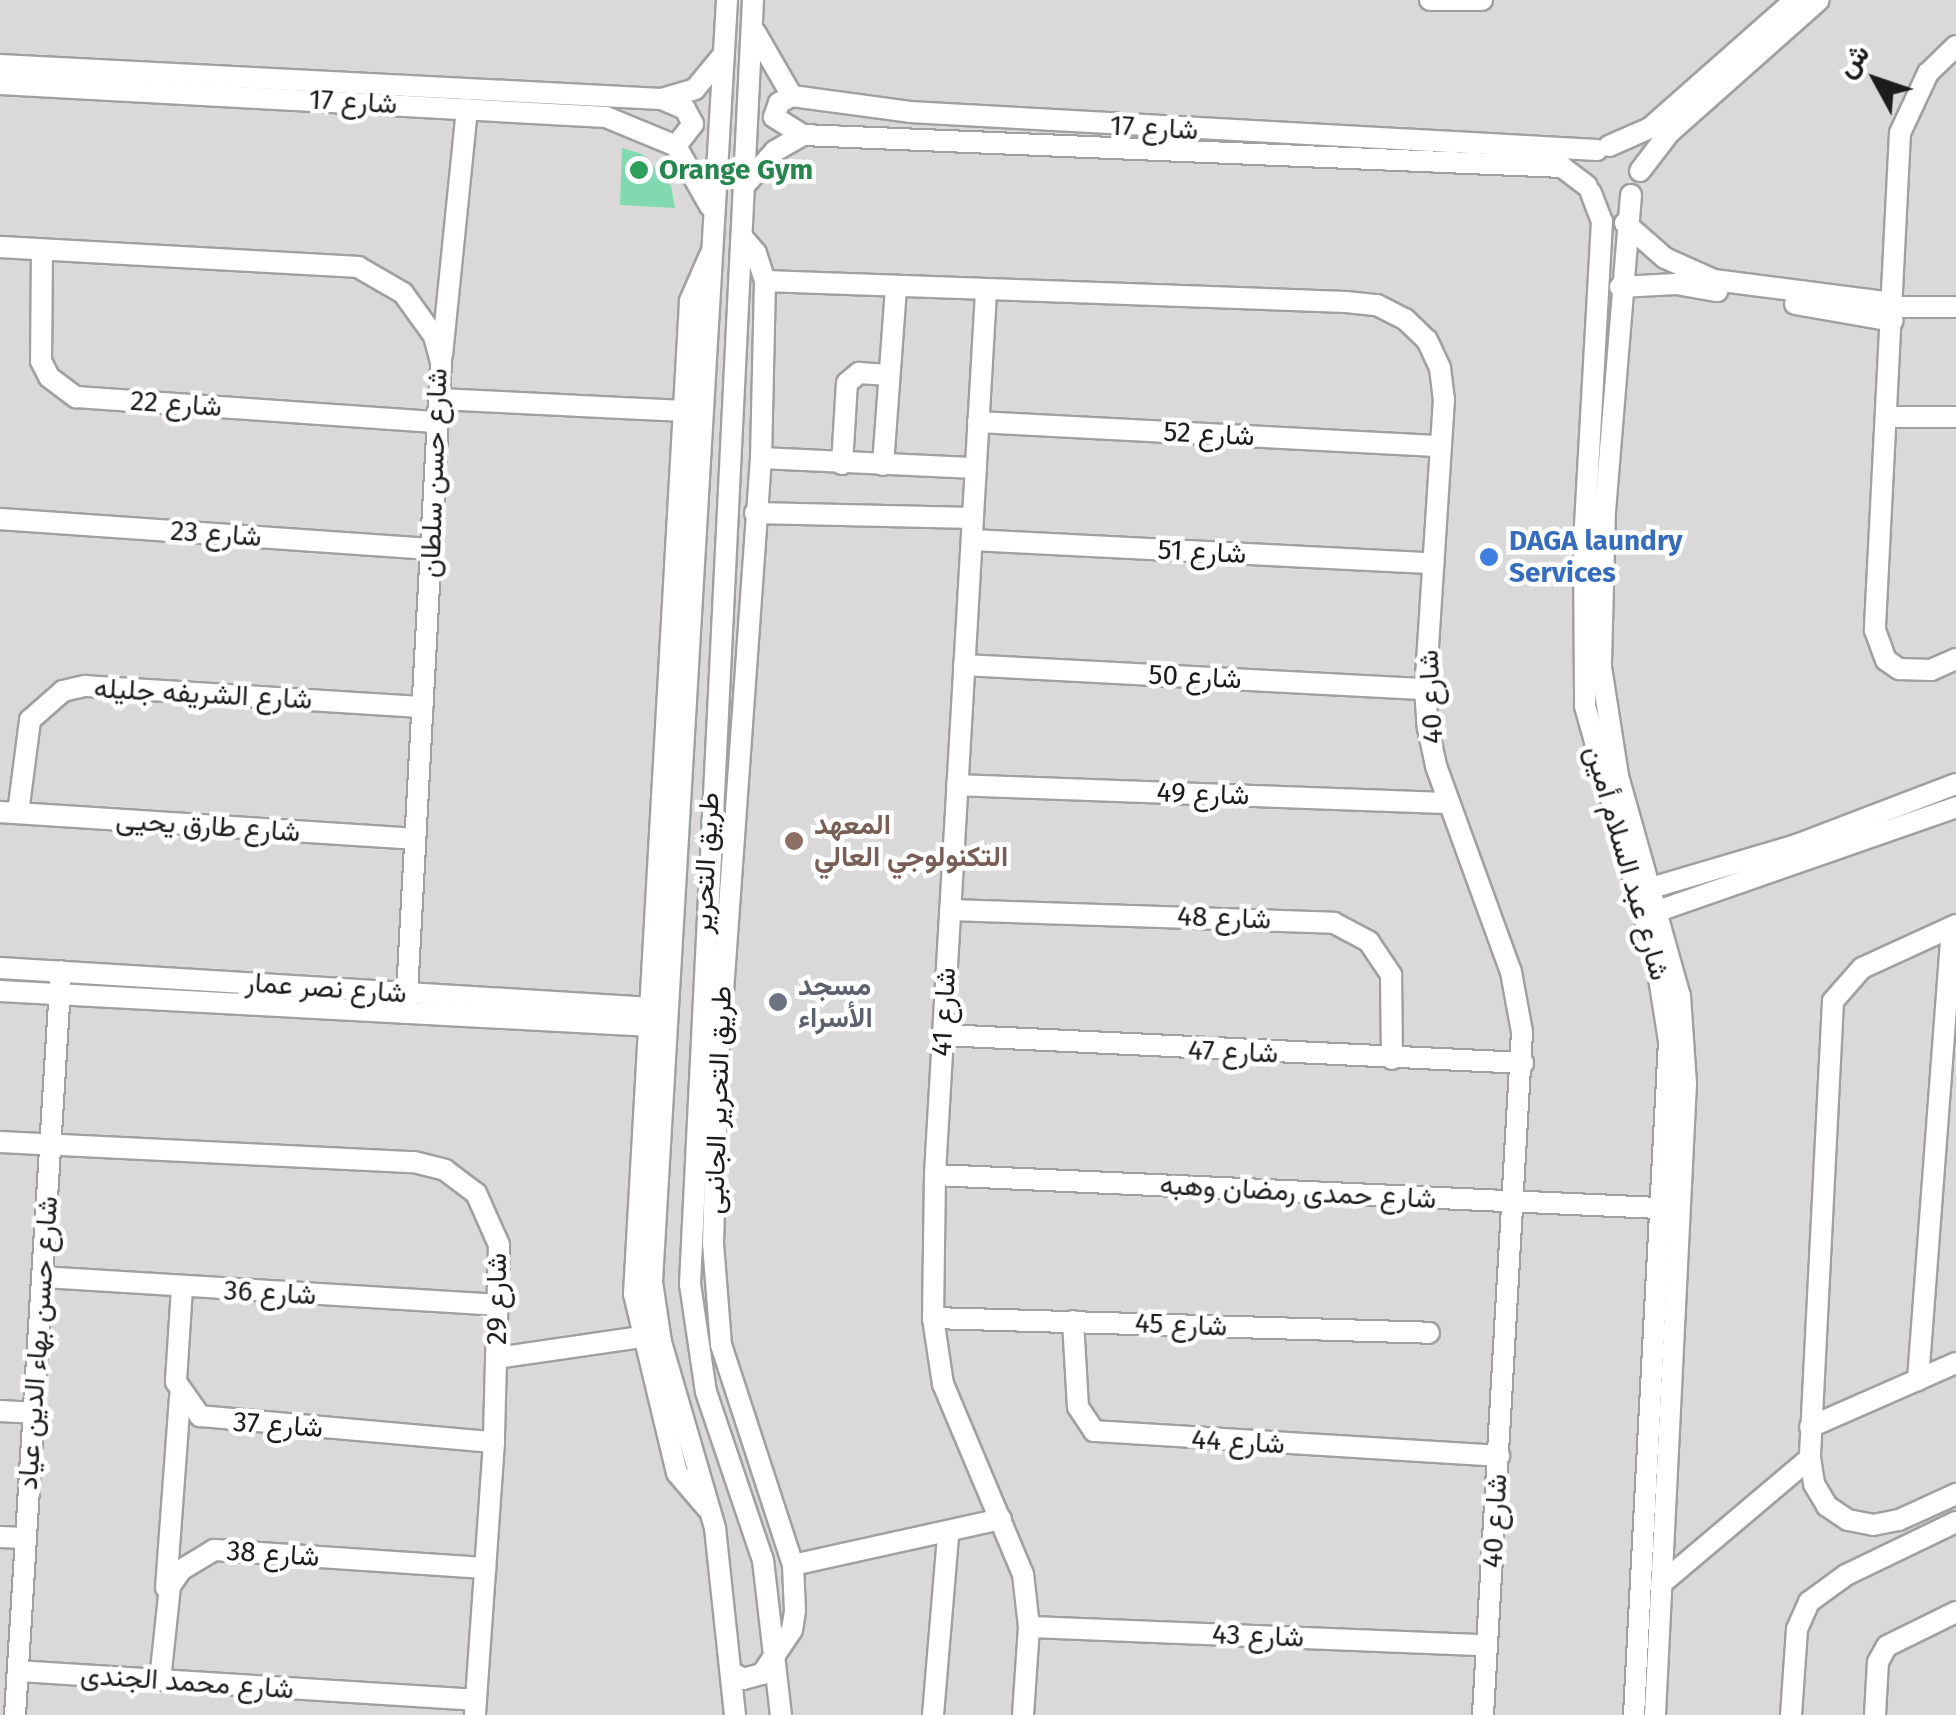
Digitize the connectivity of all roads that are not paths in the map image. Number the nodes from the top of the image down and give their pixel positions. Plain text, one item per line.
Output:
1 (727, 0) edge
2 (753, 0) edge
3 (1430, 0) edge
4 (1482, 0) edge
5 (1796, 0) edge
6 (1818, 0) edge
7 (752, 25) junction
8 (1956, 46) edge
9 (724, 53) junction
10 (0, 66) edge
11 (0, 84) edge
12 (792, 96) junction
13 (661, 99) junction
14 (467, 109) junction
15 (803, 134) junction
16 (676, 146) junction
17 (1603, 148) junction
18 (1640, 171) junction
19 (743, 187) junction
20 (1589, 190) junction
21 (1631, 195) junction
22 (714, 221) junction
23 (1625, 223) junction
24 (743, 238) junction
25 (0, 248) edge
26 (42, 250) junction
27 (765, 281) junction
28 (1620, 286) junction
29 (896, 288) junction
30 (1740, 290) junction
31 (986, 292) junction
32 (1956, 307) edge
33 (1893, 310) junction
34 (441, 362) junction
35 (889, 375) junction
36 (439, 399) junction
37 (732, 406) junction
38 (694, 411) junction
39 (1889, 417) junction
40 (1956, 417) edge
41 (438, 422) junction
42 (978, 422) junction
43 (1440, 446) junction
44 (729, 458) junction
45 (761, 458) junction
46 (842, 464) junction
47 (699, 465) junction
48 (883, 465) junction
49 (976, 468) junction
50 (1596, 508) junction
51 (755, 513) junction
52 (0, 519) edge
53 (972, 529) junction
54 (1593, 546) junction
55 (431, 549) junction
56 (1432, 563) junction
57 (675, 606) junction
58 (751, 617) junction
59 (689, 637) junction
60 (1956, 658) edge
61 (964, 665) junction
62 (716, 681) junction
63 (1425, 689) junction
64 (422, 706) junction
65 (1956, 784) edge
66 (958, 785) junction
67 (1448, 804) junction
68 (1956, 806) edge
69 (9, 813) edge
70 (415, 839) junction
71 (1652, 888) junction
72 (674, 896) junction
73 (704, 904) junction
74 (950, 910) junction
75 (1658, 912) junction
76 (655, 926) junction
77 (1954, 926) edge
78 (726, 938) junction
79 (0, 968) edge
80 (60, 971) junction
81 (0, 990) edge
82 (59, 994) junction
83 (406, 1003) junction
84 (651, 1017) junction
85 (943, 1034) junction
86 (1392, 1058) junction
87 (1523, 1063) junction
88 (652, 1117) junction
89 (0, 1142) edge
90 (50, 1145) junction
91 (716, 1153) junction
92 (935, 1175) junction
93 (1514, 1202) junction
94 (1660, 1208) junction
95 (689, 1213) junction
96 (655, 1220) junction
97 (42, 1277) junction
98 (652, 1282) junction
99 (690, 1284) junction
100 (182, 1288) junction
101 (498, 1305) junction
102 (933, 1318) junction
103 (1073, 1321) junction
104 (1429, 1333) dead end
105 (641, 1337) junction
106 (497, 1358) junction
107 (1956, 1363) edge
108 (1662, 1374) junction
109 (1918, 1380) junction
110 (706, 1392) junction
111 (180, 1396) junction
112 (0, 1410) edge
113 (34, 1412) junction
114 (742, 1414) junction
115 (1810, 1427) junction
116 (1658, 1441) junction
117 (494, 1442) junction
118 (1499, 1456) junction
119 (1810, 1458) junction
120 (1956, 1494) edge
121 (710, 1510) junction
122 (1001, 1519) junction
123 (1956, 1522) edge
124 (948, 1535) junction
125 (0, 1537) edge
126 (26, 1538) junction
127 (793, 1565) junction
128 (485, 1568) junction
129 (1661, 1584) junction
130 (165, 1605) junction
131 (1956, 1612) edge
132 (1029, 1627) junction
133 (1487, 1645) junction
134 (777, 1654) junction
135 (18, 1671) junction
136 (731, 1672) junction
137 (160, 1680) junction
138 (476, 1708) edge
139 (15, 1715) edge
140 (735, 1715) edge
141 (780, 1715) edge
142 (933, 1715) edge
143 (1023, 1715) edge
144 (1483, 1715) edge
145 (1634, 1715) edge
146 (1655, 1715) edge
147 (1791, 1715) edge
148 (1875, 1715) edge

1 - 9 street
2 - 7 street, طريق التحرير
3 - 4 street
5 - 17 street
6 - 18 street
7 - 12 street
7 - 19 street, طريق التحرير
8 - 33 street
9 - 13 street, شارع 17
9 - 22 street
10 - 13 street, شارع 17
11 - 14 street, شارع 17
12 - 15 street
12 - 17 street, شارع 17
13 - 16 street
14 - 16 street, شارع 17
14 - 34 street
15 - 19 street
15 - 20 street, شارع 17
16 - 22 street
17 - 18 street
17 - 20 street
18 - 21 street
19 - 24 street, طريق التحرير
20 - 21 street
20 - 50 street, شارع عبد السلام أمين
21 - 23 street, شارع عبد السلام أمين
22 - 38 street
23 - 28 street, شارع عبد السلام أمين
23 - 30 street
24 - 27 street, طريق التحرير الجانبى
24 - 37 street, طريق التحرير
25 - 26 street, شارع حسن سلطان
26 - 34 street, شارع حسن سلطان
26 - 41 street, شارع 22
27 - 29 street, شارع 40
27 - 45 street, طريق التحرير الجانبى
28 - 30 street
28 - 50 street, شارع عبد السلام أمين
29 - 31 street, شارع 40
29 - 35 street
30 - 33 street
31 - 42 street, شارع 41
31 - 43 street, شارع 40
32 - 33 street
33 - 39 street
34 - 36 street, شارع حسن سلطان
35 - 46 street
35 - 48 street
36 - 38 street
36 - 41 street, شارع حسن سلطان
37 - 38 street
37 - 44 street, طريق التحرير
38 - 47 street, طريق التحرير
38 - 57 street
39 - 40 street
39 - 60 street
41 - 55 street, شارع حسن سلطان
42 - 43 street, شارع 52
42 - 49 street, شارع 41
43 - 56 street, شارع 40
44 - 47 street
44 - 62 street, طريق التحرير
45 - 46 street
45 - 51 street, طريق التحرير الجانبى
46 - 48 street
47 - 59 street, طريق التحرير
48 - 49 street
49 - 53 street, شارع 41
50 - 54 street, شارع عبد السلام أمين
51 - 53 street, شارع 51
51 - 58 street, طريق التحرير الجانبى
52 - 55 street, شارع 23
53 - 56 street, شارع 51
53 - 61 street, شارع 41
54 - 71 street, شارع عبد السلام أمين
54 - 94 street, شارع عبد السلام أمين
55 - 64 street, شارع حسن سلطان
56 - 63 street, شارع 40
57 - 59 street
57 - 76 street
58 - 62 street
58 - 78 street, طريق التحرير الجانبى
59 - 72 street, طريق التحرير
61 - 63 street, شارع 50
61 - 66 street, شارع 41
62 - 73 street, طريق التحرير
63 - 67 street, شارع 40
64 - 69 street, شارع الشريفه جليله
64 - 70 street, شارع حسن سلطان
65 - 71 street
66 - 67 street, شارع 49
66 - 74 street, شارع 41
67 - 87 street, شارع 40
68 - 75 street
69 - 70 street, شارع طارق يحيى
70 - 83 street, شارع حسن سلطان
71 - 75 street, شارع عبد السلام أمين
72 - 76 street
72 - 88 street, طريق التحرير
73 - 78 street
73 - 95 street, طريق التحرير
74 - 85 street, شارع 41
74 - 86 street, شارع 48
75 - 108 street, شارع عبد السلام أمين
76 - 84 street
77 - 109 street
77 - 115 street
78 - 91 street, طريق التحرير الجانبى
79 - 80 street, شارع نصر عمار
80 - 82 street, شارع حسن بهاء الدين عياد
80 - 83 street, شارع نصر عمار
81 - 82 street, شارع نصر عمار
82 - 83 street, شارع نصر عمار
82 - 90 street, شارع حسن بهاء الدين عياد
83 - 84 street, شارع نصر عمار
84 - 88 street
85 - 86 street, شارع 47
85 - 92 street, شارع 41
86 - 87 street, شارع 47
87 - 93 street, شارع 40
88 - 96 street, طريق التحرير
88 - 105 street
89 - 90 street, شارع 29
90 - 97 street, شارع حسن بهاء الدين عياد
90 - 101 street, شارع 29
91 - 95 street
91 - 114 street, طريق التحرير الجانبى
92 - 93 street, شارع حمدى رمضان وهبه
92 - 102 street, شارع 41
93 - 94 street, شارع حمدى رمضان وهبه
93 - 118 street, شارع 40
94 - 108 street, شارع عبد السلام أمين
95 - 96 street
95 - 99 street, طريق التحرير
96 - 98 street, طريق التحرير
97 - 100 street, شارع 36
97 - 113 street, شارع حسن بهاء الدين عياد
98 - 99 street
98 - 121 street, طريق التحرير
99 - 110 street, طريق التحرير
100 - 101 street, شارع 36
100 - 111 street
101 - 106 street, شارع 29
102 - 103 street, شارع 45
102 - 122 street, شارع 41
103 - 104 street, شارع 45
103 - 118 street, شارع 44
105 - 106 street
105 - 121 street
106 - 117 street, شارع 29
107 - 109 street
108 - 116 street, شارع عبد السلام أمين
109 - 115 street
110 - 114 street
110 - 134 street, طريق التحرير
111 - 117 street, شارع 37
111 - 130 street
112 - 113 street
113 - 126 street, شارع حسن بهاء الدين عياد
114 - 127 street, طريق التحرير الجانبى
115 - 119 street
116 - 129 street, شارع عبد السلام أمين
116 - 145 street, شارع عبد السلام أمين
117 - 128 street, شارع 29
118 - 133 street, شارع 40
119 - 120 street
119 - 129 street
121 - 136 street, طريق التحرير
122 - 124 street
122 - 132 street, شارع 41
123 - 147 street
124 - 127 street
124 - 142 street
125 - 126 street
126 - 135 street, شارع حسن بهاء الدين عياد
127 - 134 street, طريق التحرير الجانبى
128 - 130 street, شارع 38
128 - 138 street, شارع 29
129 - 146 street, شارع عبد السلام أمين
130 - 137 street, شارع 38
131 - 148 street
132 - 133 street, شارع 43
132 - 143 street, شارع 41
133 - 144 street, شارع 40
134 - 136 street
134 - 141 street, طريق التحرير
135 - 137 street, شارع محمد الجندى
135 - 139 street, شارع حسن بهاء الدين عياد
136 - 140 street, طريق التحرير
137 - 138 street, شارع محمد الجندى

